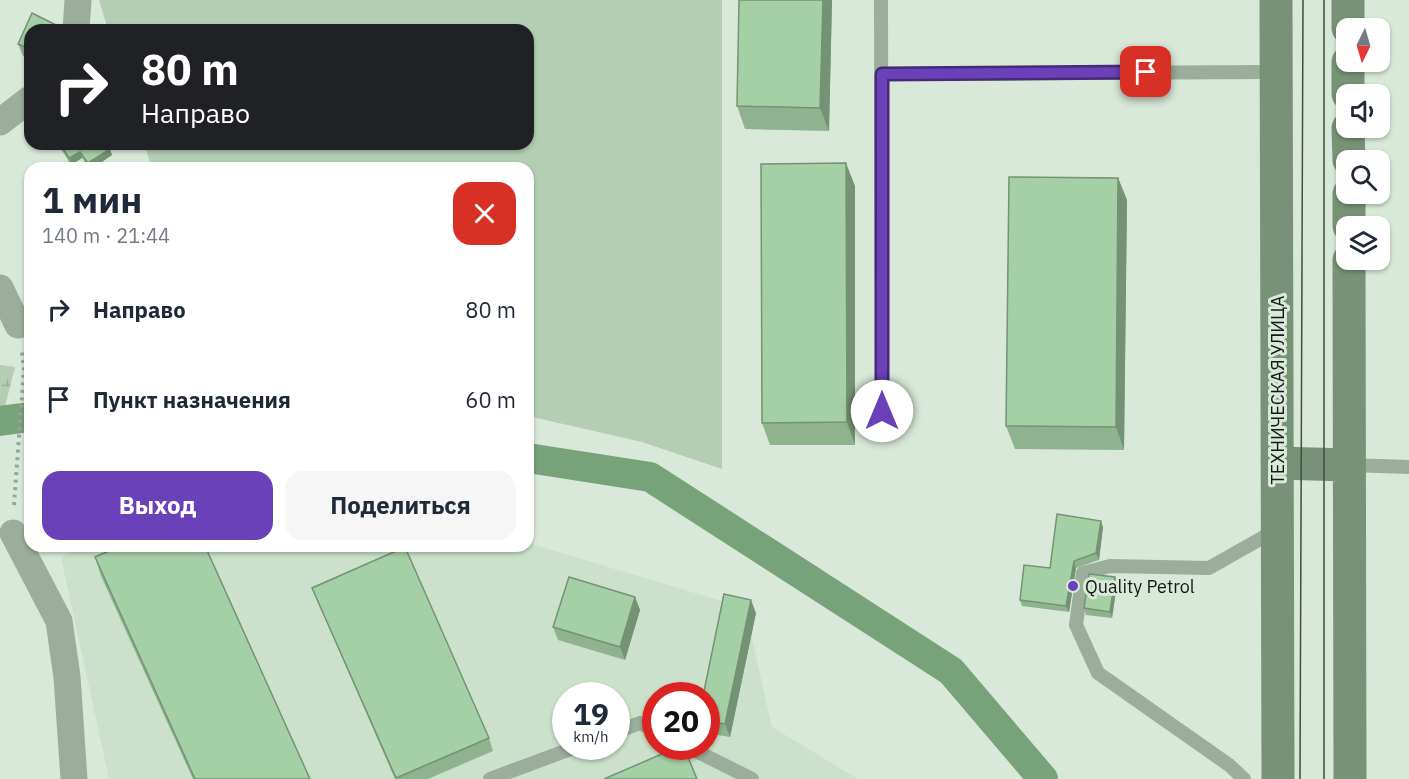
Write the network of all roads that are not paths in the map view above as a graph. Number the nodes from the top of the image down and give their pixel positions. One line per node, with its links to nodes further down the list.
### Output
1 (78, 0): 6 (street)
2 (881, 0): 8 (lane)
3 (1276, 0): 7 (main road, ТЕХНИЧЕСКАЯ УЛИЦА)
4 (1348, 0): 5 (main road)
5 (1348, 18)
6 (76, 24)
7 (1276, 72): 8 (lane); 15 (main road, ТЕХНИЧЕСКАЯ УЛИЦА)
8 (882, 74): 14 (lane)
9 (24, 104): 10 (street)
10 (0, 122)
11 (1349, 270): 16 (main road)
12 (0, 288): 13 (street)
13 (18, 325)
14 (882, 411)
15 (1277, 463): 16 (main road); 18 (main road, ТЕХНИЧЕСКАЯ УЛИЦА)
16 (1350, 465): 17 (lane); 27 (main road)
17 (1409, 467)
18 (1277, 529): 25 (lane); 26 (main road, ТЕХНИЧЕСКАЯ УЛИЦА)
19 (13, 533): 22 (street)
20 (552, 756): 23 (lane)
21 (714, 760): 24 (lane)
22 (74, 779)
23 (490, 779)
24 (752, 779)
25 (1244, 779)
26 (1278, 779)
27 (1350, 779)

